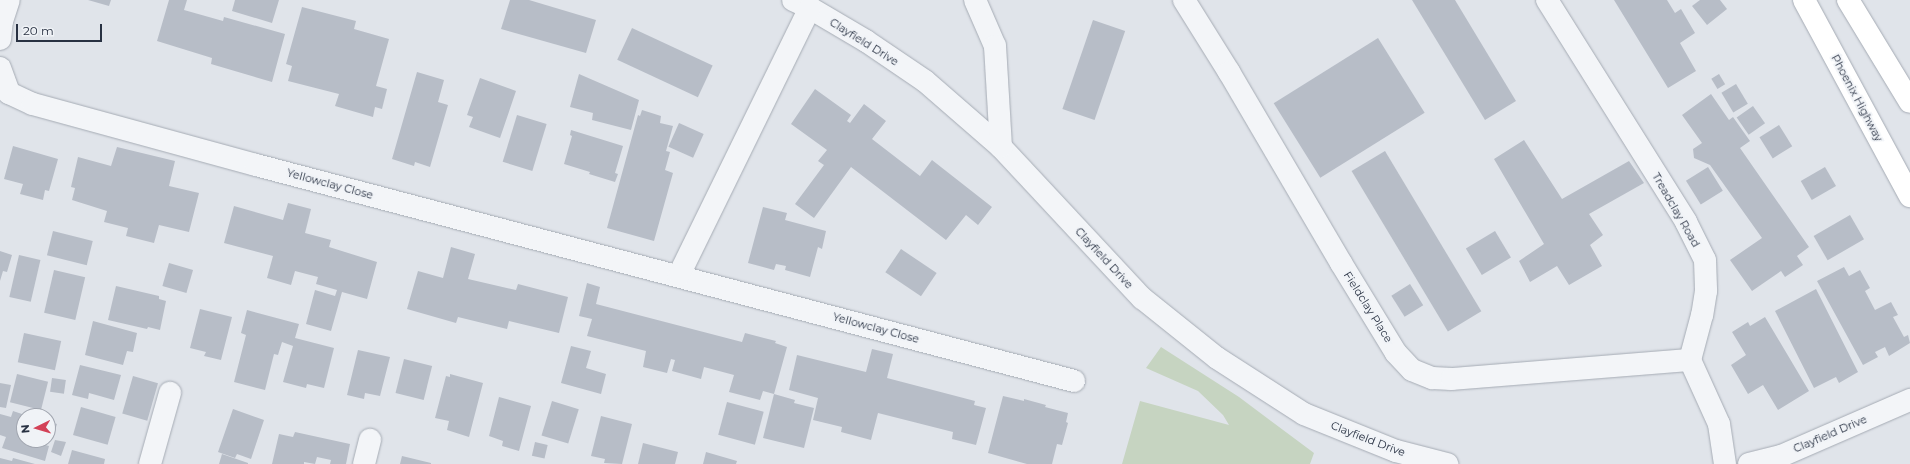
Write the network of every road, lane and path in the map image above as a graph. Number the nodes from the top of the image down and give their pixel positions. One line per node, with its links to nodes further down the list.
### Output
1 (9, 0): 8 (street)
2 (975, 0): 11 (street)
3 (1184, 0): 14 (street, Fieldclay Place)
4 (1547, 0): 14 (street, Treadclay Road)
5 (1804, 0): 12 (main road, Phoenix Highway)
6 (1848, 0): 10 (main road)
7 (801, 4): 11 (street, Clayfield Drive); 13 (street)
8 (0, 39)
9 (0, 68): 13 (street, Yellowclay Close)
10 (1910, 102)
11 (1001, 147): 22 (street, Clayfield Drive)
12 (1910, 196)
13 (679, 275): 15 (street, Yellowclay Close)
14 (1690, 360): 23 (street)
15 (1074, 381)
16 (170, 393): 20 (street)
17 (1910, 400): 19 (street, Clayfield Drive)
18 (370, 440): 21 (street)
19 (1782, 460): 24 (street, Clayfield Drive)
20 (150, 464)
21 (364, 464)
22 (1447, 464)
23 (1725, 464)
24 (1749, 464)

